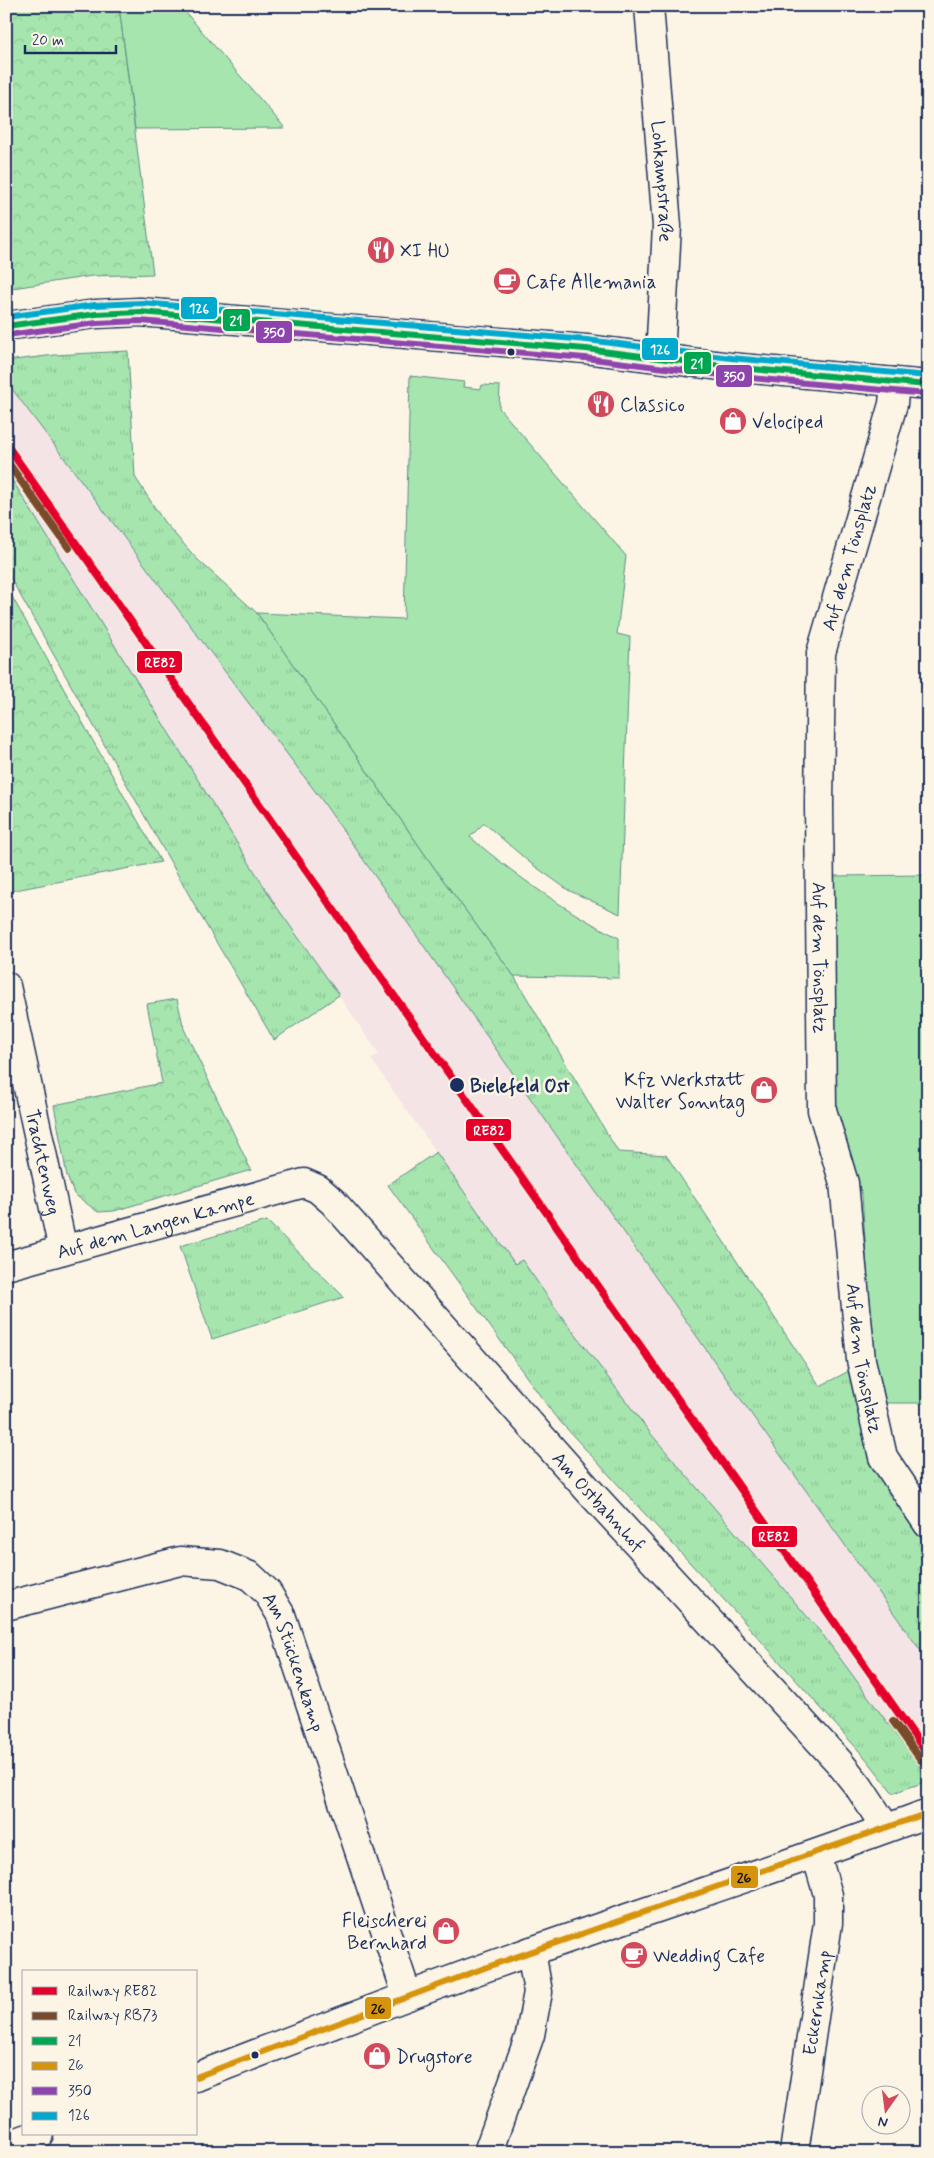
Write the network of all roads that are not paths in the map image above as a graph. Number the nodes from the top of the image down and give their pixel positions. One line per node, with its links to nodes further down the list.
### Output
1 (649, 6): 3 (street, Lohkampstraße)
2 (6, 326): 3 (street)
3 (660, 357): 4 (street)
4 (895, 382): 5 (street); 10 (street, Auf dem Tönsplatz)
5 (928, 385)
6 (6, 986): 8 (street, Trachtenweg)
7 (304, 1183): 8 (street, Auf dem Langen Kampe); 13 (street, Am Ostbahnhof)
8 (63, 1250): 9 (street, Auf dem Langen Kampe)
9 (6, 1266)
10 (928, 1524)
11 (6, 1606): 16 (street, Am Stückenkamp)
12 (928, 1812): 13 (street)
13 (886, 1828): 14 (street)
14 (816, 1854): 15 (street); 21 (street, Eckernkamp)
15 (531, 1951): 16 (street); 20 (street)
16 (407, 1996): 17 (street)
17 (198, 2076)
18 (34, 2136): 19 (street)
19 (6, 2146)
20 (488, 2152)
21 (794, 2152)

